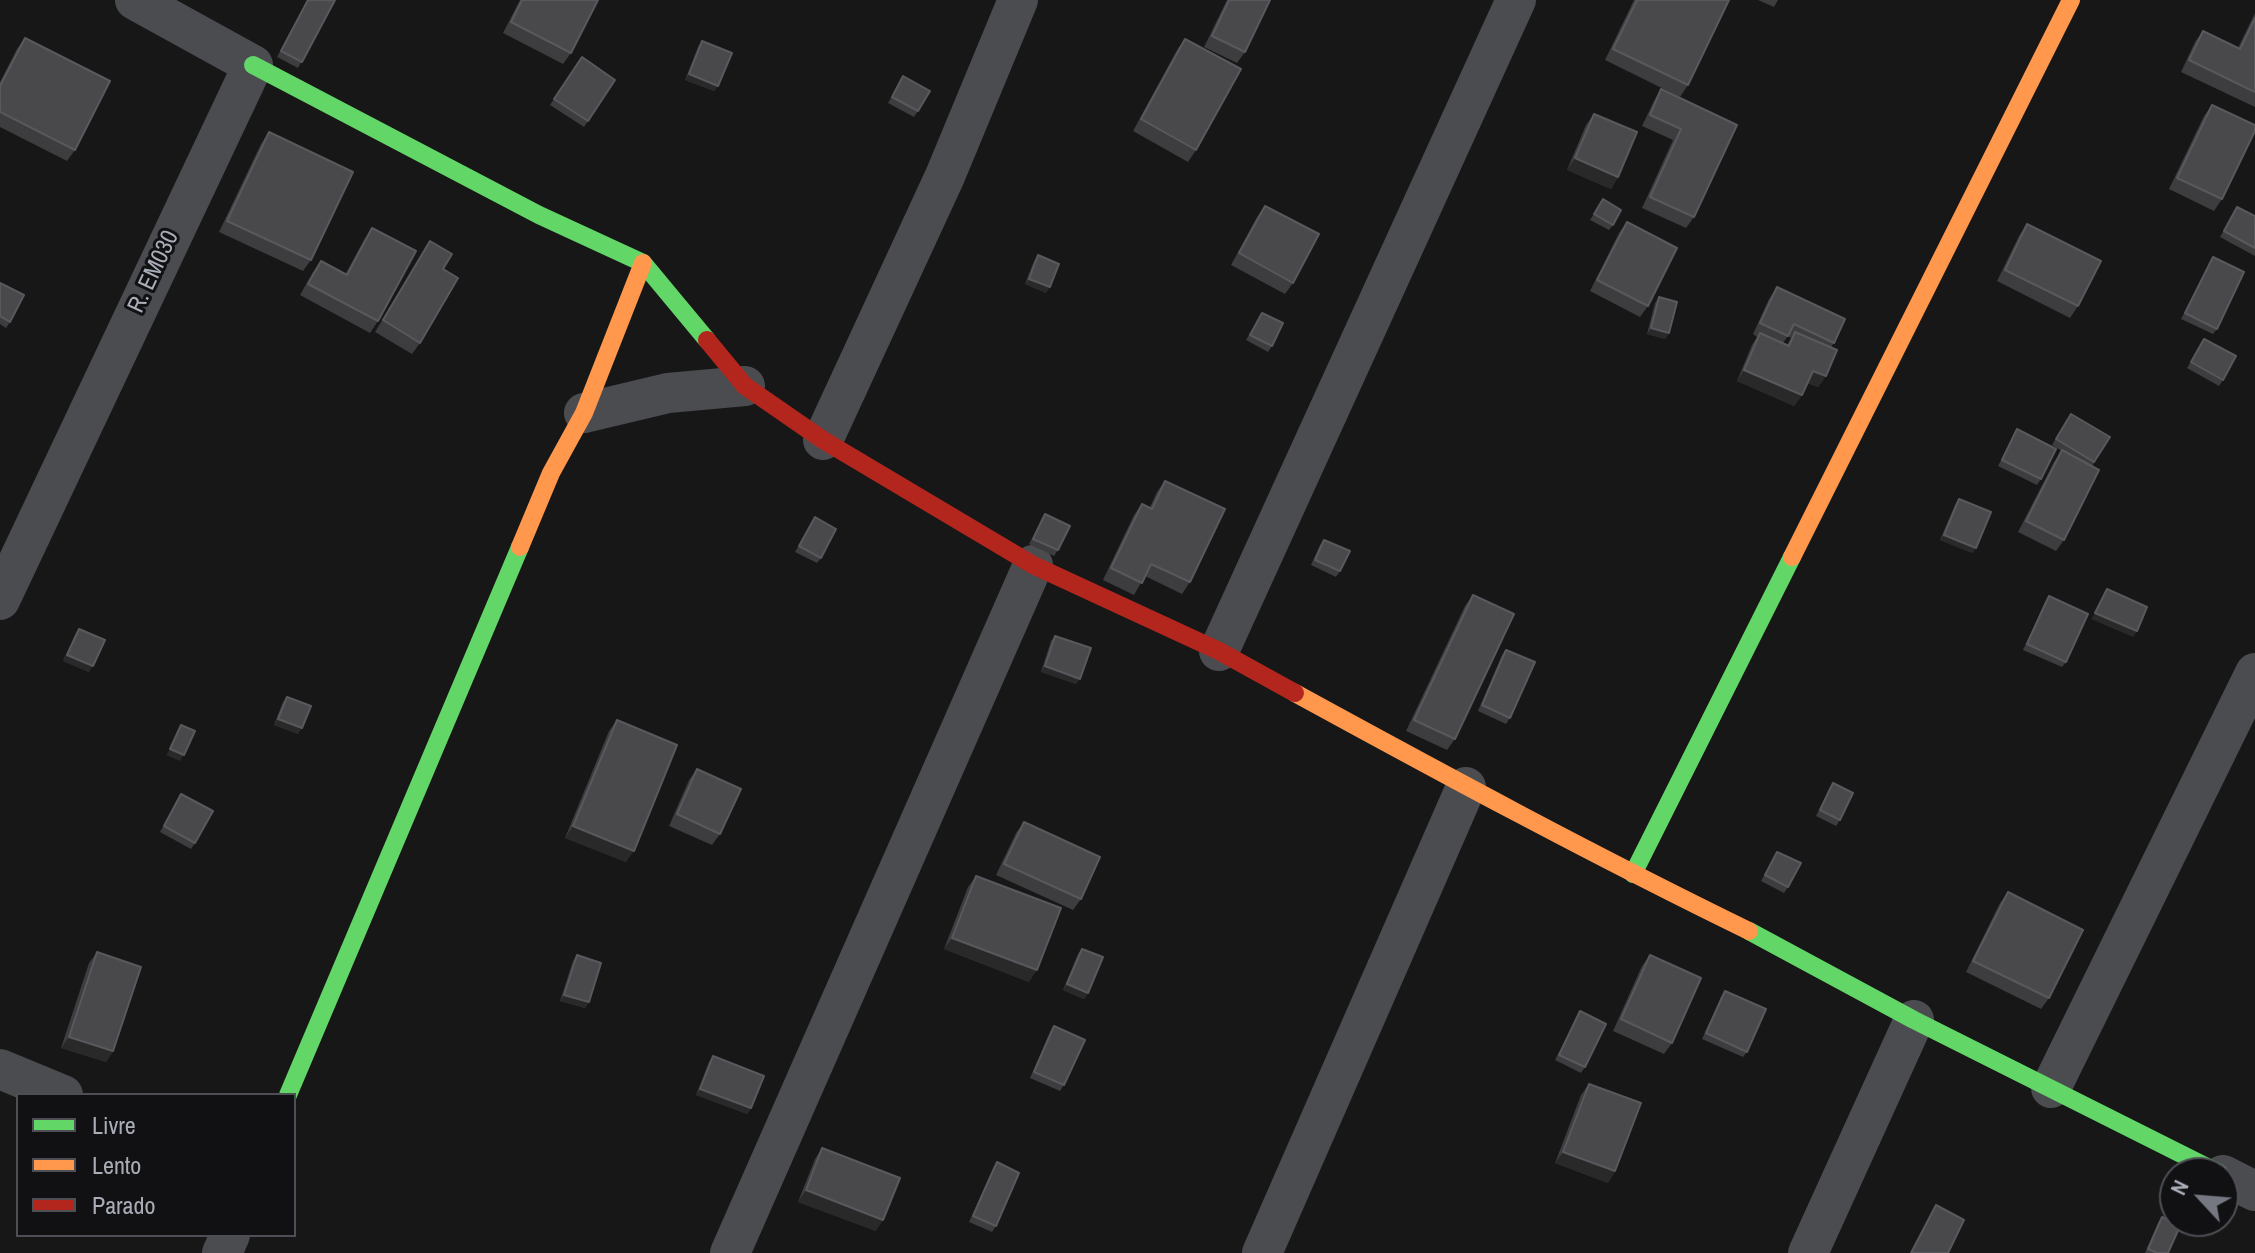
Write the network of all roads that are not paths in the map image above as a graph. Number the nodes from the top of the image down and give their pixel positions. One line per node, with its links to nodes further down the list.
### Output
1 (135, 0): 5 (street)
2 (1018, 0): 9 (street)
3 (1516, 0): 12 (street)
4 (2071, 0): 15 (street)
5 (253, 65): 6 (street); 11 (street, R. EM030)
6 (643, 263): 7 (street); 8 (street)
7 (745, 386): 8 (street); 9 (street)
8 (584, 413): 20 (street)
9 (823, 440): 10 (street)
10 (1033, 565): 12 (street); 22 (street)
11 (0, 600)
12 (1219, 651): 14 (street)
13 (2255, 673): 18 (street)
14 (1466, 787): 15 (street); 23 (street)
15 (1633, 874): 16 (street)
16 (1914, 1020): 18 (street); 24 (street)
17 (0, 1069): 19 (street)
18 (2051, 1088): 21 (street)
19 (58, 1093)
20 (289, 1093)
21 (2187, 1157)
22 (730, 1253)
23 (1262, 1253)
24 (1808, 1253)

